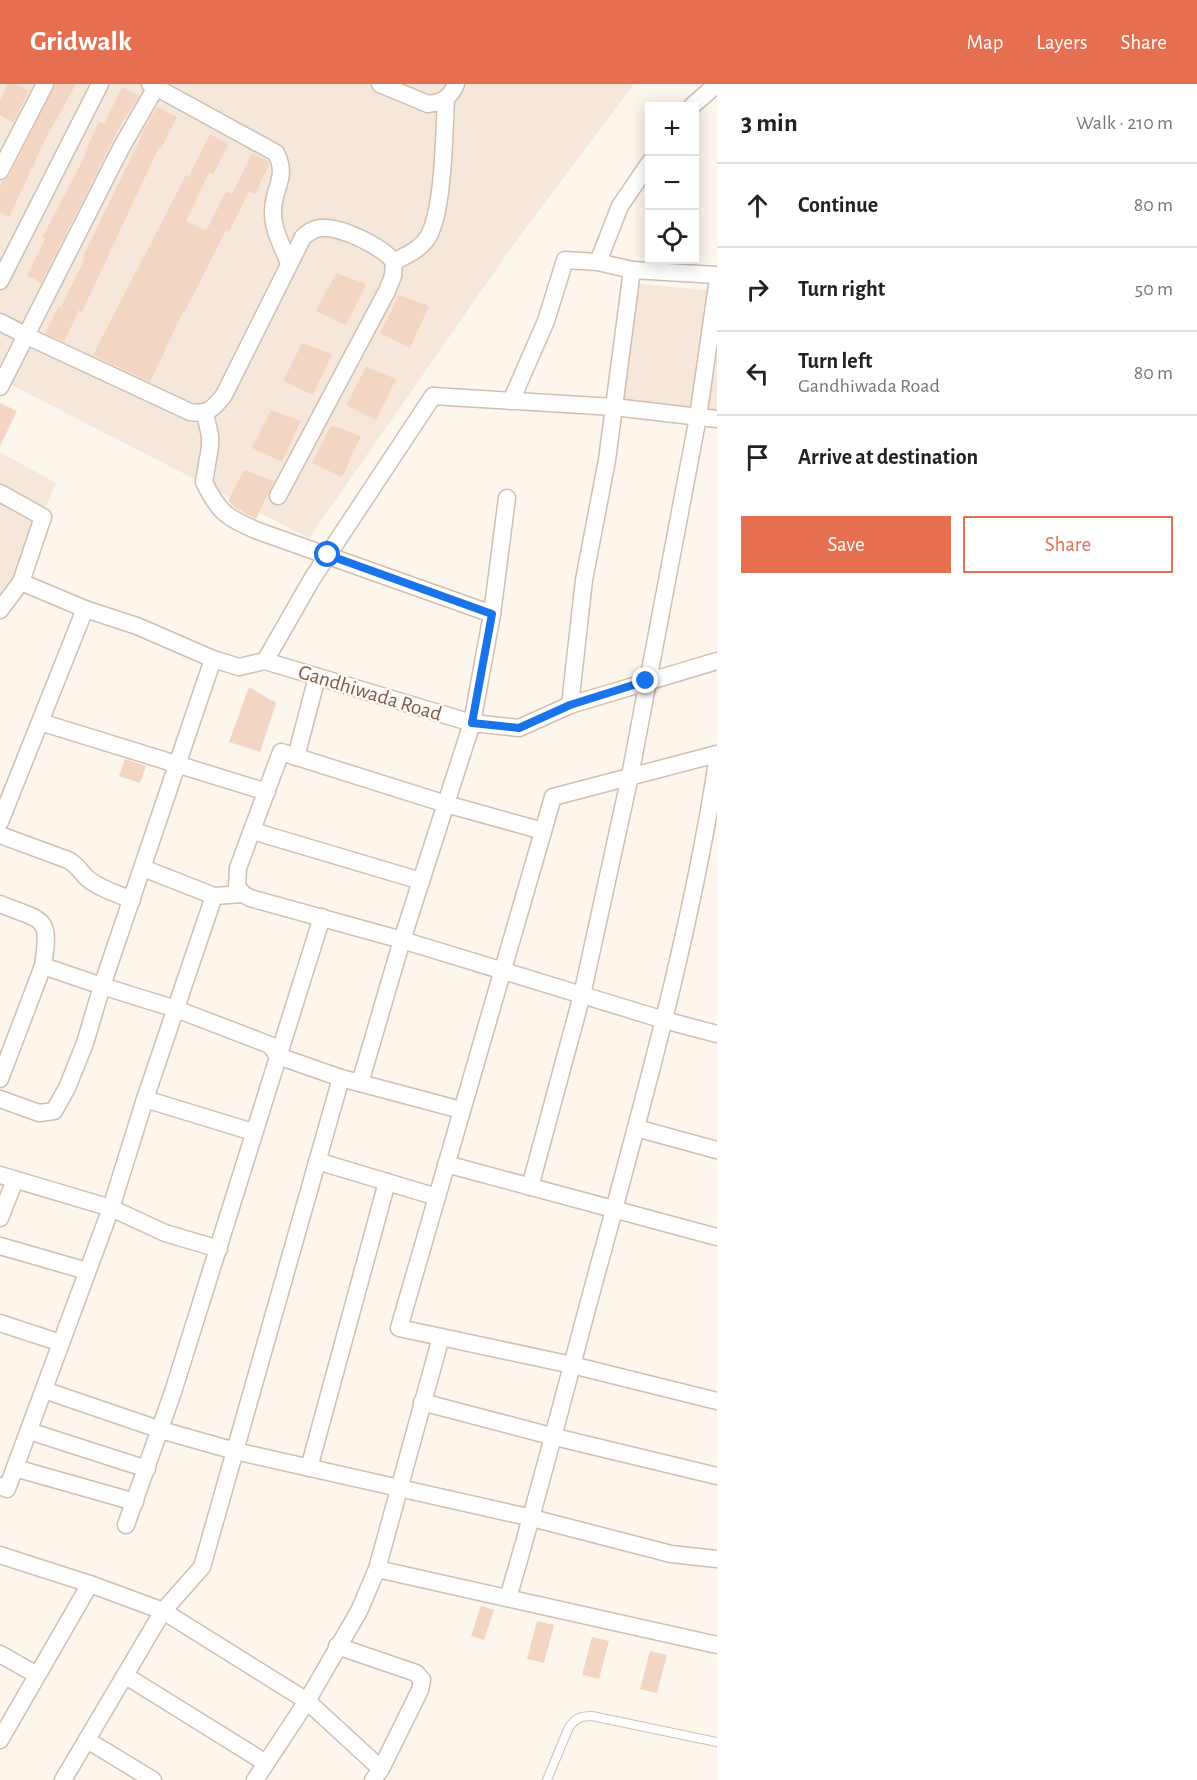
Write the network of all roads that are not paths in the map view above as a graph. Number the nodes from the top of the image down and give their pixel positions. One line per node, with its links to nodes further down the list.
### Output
1 (45, 84): 10 (street)
2 (100, 84): 16 (street)
3 (380, 84): 7 (street)
4 (456, 84): 7 (street)
5 (717, 84): 8 (street)
6 (153, 86): 13 (street); 19 (street)
7 (446, 99): 11 (street)
8 (697, 102)
9 (645, 169): 12 (street)
10 (0, 171)
11 (394, 262): 13 (street); 27 (street)
12 (598, 262): 14 (street); 21 (street)
13 (289, 263): 23 (street)
14 (632, 270): 15 (street); 22 (street)
15 (717, 275)
16 (0, 281)
17 (717, 285): 24 (street)
18 (0, 322): 19 (street)
19 (27, 336): 20 (street); 23 (street)
20 (0, 387)
21 (511, 401): 22 (street); 29 (street)
22 (614, 407): 24 (street); 39 (street)
23 (205, 413): 29 (street)
24 (698, 417): 25 (street); 38 (street)
25 (717, 419)
26 (0, 493): 30 (street)
27 (278, 496)
28 (507, 498): 33 (street)
29 (328, 555): 33 (street); 35 (street)
30 (21, 582): 31 (street); 32 (street)
31 (85, 609): 34 (street); 40 (street)
32 (0, 610)
33 (492, 614): 41 (street)
34 (213, 659): 35 (street); 44 (street)
35 (265, 661): 37 (street, Gandhiwada Road)
36 (717, 661): 38 (street, Gandhiwada Road)
37 (317, 677): 41 (street, Gandhiwada Road); 43 (street)
38 (646, 681): 39 (street, Gandhiwada Road); 46 (street)
39 (570, 705): 41 (street, Gandhiwada Road)
40 (40, 722): 44 (street); 49 (street)
41 (472, 723): 48 (street)
42 (717, 754): 46 (street)
43 (296, 757): 47 (street); 48 (street)
44 (178, 764): 47 (street); 54 (street)
45 (716, 772): 53 (street)
46 (630, 776): 51 (street); 65 (street)
47 (267, 792): 50 (street)
48 (446, 804): 51 (street); 55 (street)
49 (0, 822)
50 (253, 831): 55 (street); 56 (street)
51 (543, 831): 63 (street)
52 (0, 835): 58 (street)
53 (711, 843): 67 (street)
54 (143, 868): 57 (street); 58 (street)
55 (421, 881): 61 (street)
56 (243, 894): 57 (street); 60 (street)
57 (214, 896): 66 (street)
58 (132, 900): 64 (street)
59 (0, 904): 62 (street)
60 (322, 917): 61 (street); 69 (street)
61 (402, 940): 63 (street); 72 (street)
62 (43, 966): 64 (street); 71 (street)
63 (502, 971): 65 (street); 75 (street)
64 (102, 986): 66 (street); 73 (street)
65 (582, 995): 67 (street); 83 (street)
66 (176, 1010): 69 (street); 74 (street)
67 (664, 1020): 68 (street); 76 (street)
68 (717, 1034)
69 (278, 1056): 70 (street); 77 (street)
70 (341, 1078): 72 (street); 79 (street)
71 (0, 1079)
72 (360, 1083): 75 (street)
73 (0, 1099)
74 (145, 1099): 77 (street); 85 (street)
75 (461, 1110): 80 (street)
76 (636, 1128): 78 (street); 86 (street)
77 (253, 1132): 90 (street)
78 (717, 1150)
79 (317, 1161): 82 (street); 102 (street)
80 (446, 1164): 83 (street); 84 (street)
81 (8, 1177): 85 (street); 87 (street)
82 (387, 1182): 84 (street); 104 (street)
83 (530, 1187): 86 (street)
84 (437, 1197): 93 (street)
85 (111, 1208): 90 (street); 91 (street)
86 (614, 1210): 88 (street); 95 (street)
87 (0, 1218)
88 (717, 1237)
89 (0, 1246): 91 (street)
90 (219, 1249): 99 (street)
91 (87, 1271): 94 (street)
92 (0, 1323): 94 (street)
93 (441, 1337): 95 (street); 98 (street)
94 (61, 1343): 96 (street)
95 (572, 1365): 97 (street); 101 (street)
96 (44, 1390): 99 (street); 100 (street)
97 (717, 1401)
98 (422, 1402): 101 (street); 108 (street)
99 (161, 1430): 102 (street); 105 (street)
100 (29, 1431): 103 (street); 105 (street)
101 (555, 1437): 106 (street); 110 (street)
102 (235, 1451): 104 (street); 117 (street)
103 (15, 1468): 107 (street); 109 (street)
104 (309, 1468): 108 (street)
105 (147, 1469): 109 (street)
106 (717, 1476)
107 (0, 1486)
108 (400, 1488): 110 (street); 114 (street)
109 (135, 1502): 111 (street)
110 (532, 1518): 113 (street); 116 (street)
111 (126, 1525)
112 (0, 1555): 115 (street)
113 (717, 1559)
114 (376, 1569): 116 (street); 119 (street)
115 (90, 1584): 117 (street); 121 (street)
116 (508, 1598): 118 (street)
117 (163, 1611): 122 (street); 123 (street)
118 (717, 1645)
119 (337, 1646): 123 (street); 128 (street)
120 (0, 1654): 121 (street)
121 (37, 1676): 124 (street)
122 (126, 1676): 125 (street); 127 (street)
123 (307, 1701): 127 (street); 128 (street)
124 (0, 1739)
125 (87, 1740): 129 (street); 130 (street)
126 (717, 1742): 132 (lane)
127 (266, 1763): 131 (street)
128 (377, 1774)
129 (63, 1780)
130 (153, 1780)
131 (255, 1780)
132 (547, 1780)

